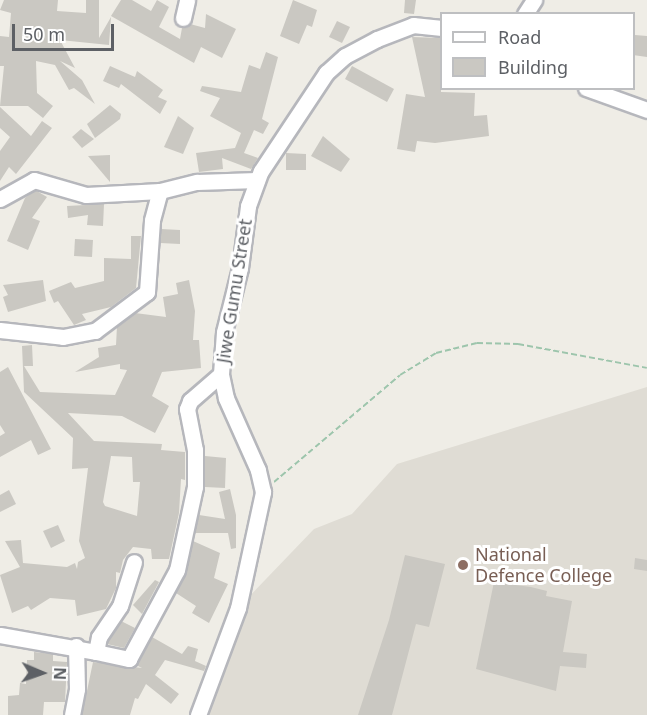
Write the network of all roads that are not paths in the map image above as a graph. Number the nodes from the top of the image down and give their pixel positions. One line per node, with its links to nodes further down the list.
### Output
1 (187, 0): 2 (street)
2 (183, 18)
3 (440, 27): 6 (street, Jiwe Gumu Street)
4 (592, 90): 5 (street)
5 (647, 110)
6 (257, 180): 7 (street); 10 (street, Jiwe Gumu Street)
7 (160, 191): 8 (street); 9 (street)
8 (0, 199)
9 (0, 330)
10 (221, 374): 14 (street); 16 (street, Jiwe Gumu Street)
11 (134, 562): 14 (street)
12 (0, 635): 13 (street)
13 (76, 646): 14 (street); 15 (street)
14 (96, 652)
15 (72, 715)
16 (198, 715)

